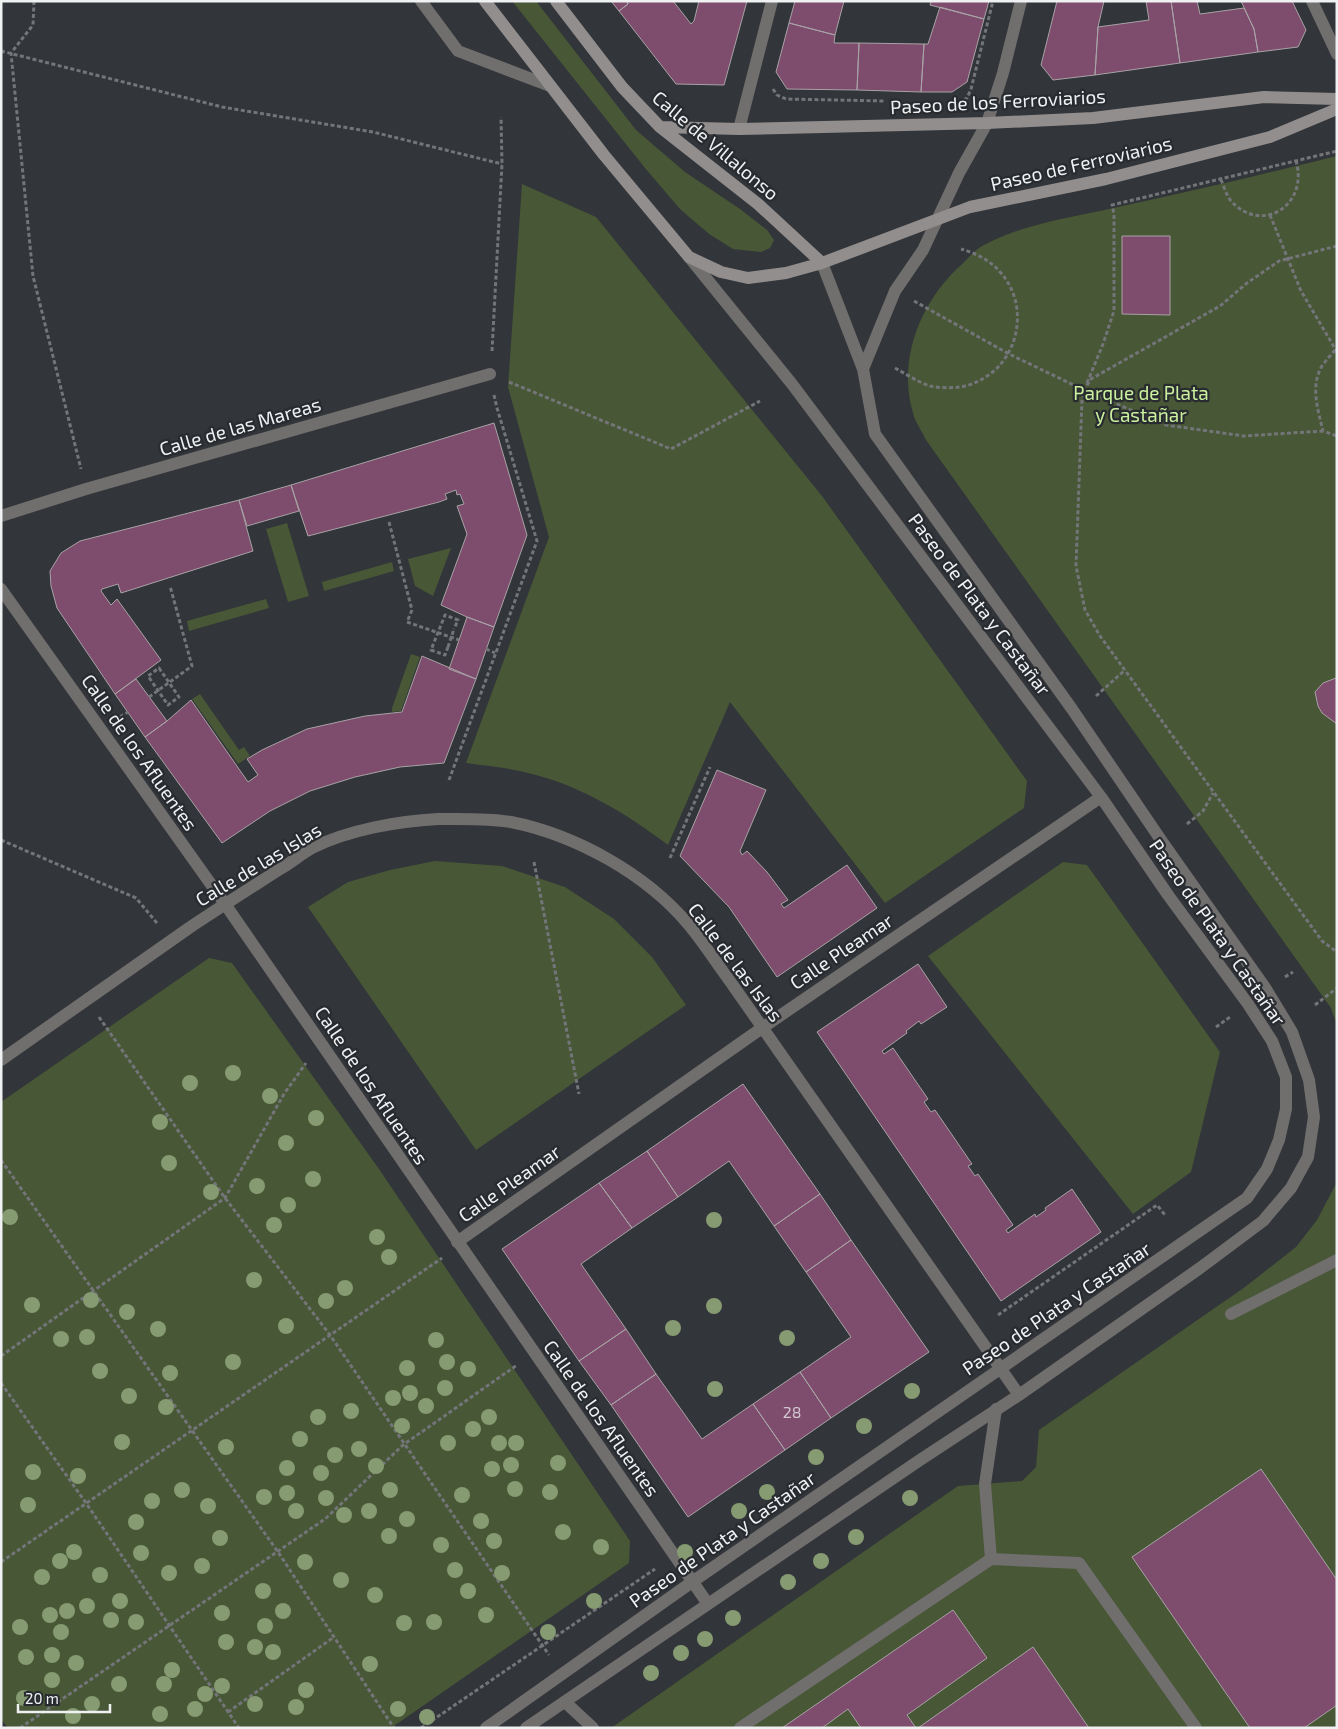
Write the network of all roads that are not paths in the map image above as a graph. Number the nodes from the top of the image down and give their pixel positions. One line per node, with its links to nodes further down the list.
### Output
1 (421, 1): 8 (street)
2 (485, 1): 8 (main road)
3 (556, 1): 12 (main road, Calle de Villalonso)
4 (772, 1): 13 (street)
5 (1022, 1): 11 (street, Paseo de Ferroviarios)
6 (1312, 1): 7 (street)
7 (1337, 54)
8 (550, 86): 15 (main road)
9 (1337, 99): 11 (main road, Paseo de los Ferroviarios)
10 (1337, 109): 14 (main road, Paseo de Ferroviarios)
11 (987, 123): 13 (main road, Paseo de los Ferroviarios); 14 (street, Paseo de Ferroviarios)
12 (660, 127): 13 (main road, Paseo de los Ferroviarios); 16 (main road, Calle de Villalonso)
13 (739, 129)
14 (937, 220): 16 (main road); 17 (street)
15 (689, 257): 16 (main road); 21 (street, Paseo de Plata y Castañar)
16 (822, 263): 17 (street, Paseo de Plata y Castañar)
17 (863, 369): 29 (street, Paseo de Plata y Castañar)
18 (490, 374): 19 (street, Calle de las Mareas)
19 (1, 516)
20 (1, 589): 22 (street, Calle de los Afluentes)
21 (1101, 797): 23 (street, Calle Pleamar); 28 (street, Paseo de Plata y Castañar)
22 (225, 904): 23 (street, Calle de las Islas); 24 (street, Calle de las Islas); 25 (street, Calle de los Afluentes)
23 (762, 1028): 25 (street, Calle Pleamar); 28 (street, Calle de las Islas)
24 (1, 1060)
25 (457, 1242): 32 (street, Calle de los Afluentes)
26 (1337, 1260): 27 (street)
27 (1231, 1314)
28 (1001, 1368): 29 (street, Calle de las Islas); 32 (street, Paseo de Plata y Castañar)
29 (1020, 1394): 30 (street, Paseo de Plata y Castañar)
30 (996, 1409): 31 (street); 33 (street, Paseo de Plata y Castañar)
31 (991, 1559): 38 (street); 39 (street)
32 (692, 1582): 33 (street, Calle de los Afluentes); 35 (street, Paseo de Plata y Castañar)
33 (708, 1604): 34 (street, Paseo de Plata y Castañar)
34 (565, 1702): 36 (street, Paseo de Plata y Castañar); 37 (street)
35 (486, 1728)
36 (526, 1728)
37 (593, 1728)
38 (740, 1728)
39 (1196, 1728)

